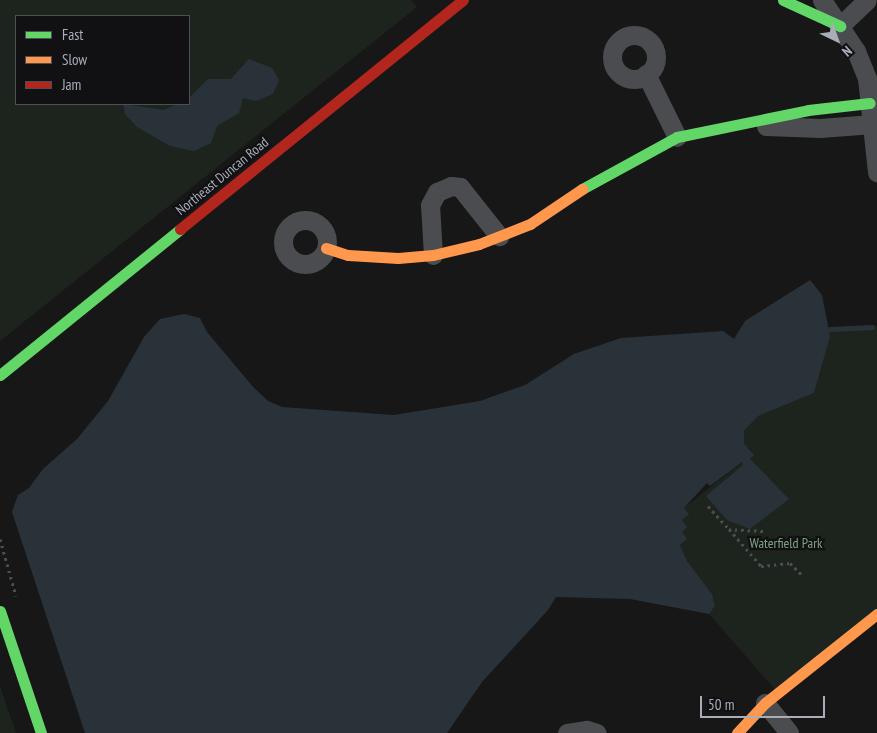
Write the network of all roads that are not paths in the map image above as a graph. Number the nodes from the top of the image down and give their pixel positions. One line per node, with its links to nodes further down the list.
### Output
1 (463, 0): 15 (street, Northeast Duncan Road)
2 (783, 0): 5 (street)
3 (822, 0): 5 (street)
4 (867, 0): 5 (street)
5 (840, 26): 7 (street)
6 (646, 74): 10 (street)
7 (870, 104): 8 (street); 9 (street)
8 (873, 124): 9 (street); 11 (street)
9 (745, 125): 10 (street)
10 (677, 137): 12 (street)
11 (877, 172)
12 (499, 236): 14 (street); 14 (street)
13 (326, 248): 14 (street)
14 (433, 255)
15 (0, 375)
16 (0, 612): 19 (street)
17 (877, 614): 18 (street)
18 (765, 703): 22 (street); 23 (street)
19 (41, 733)
20 (567, 733): 21 (street)
21 (597, 733)
22 (737, 733)
23 (789, 733)

